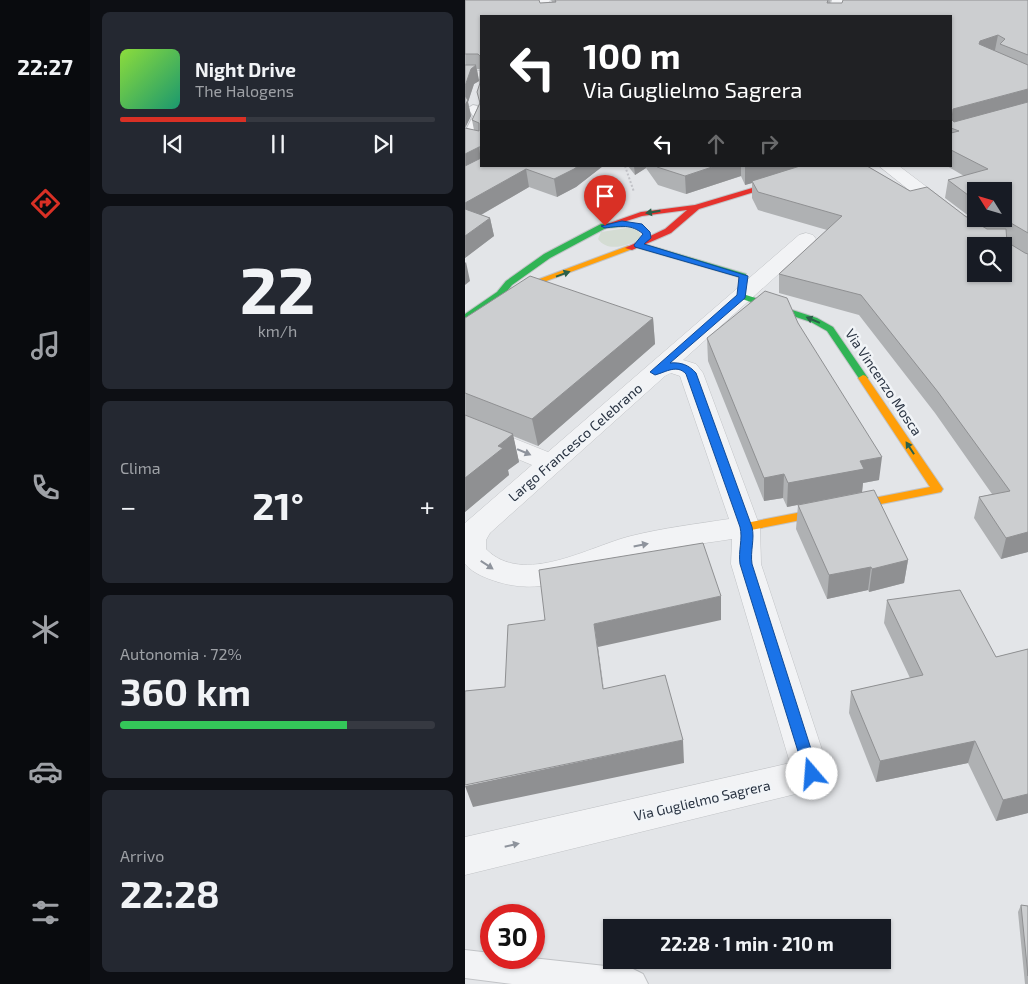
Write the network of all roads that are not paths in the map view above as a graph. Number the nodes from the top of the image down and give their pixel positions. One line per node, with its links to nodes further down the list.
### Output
1 (544, 0): 3 (street)
2 (839, 0): 4 (street)
3 (549, 15)
4 (834, 15)
5 (465, 75): 6 (street)
6 (480, 75)
7 (471, 105): 8 (lane)
8 (480, 144)
9 (832, 167): 11 (street)
10 (889, 167): 14 (street)
11 (696, 207): 12 (street, one-way to 12); 16 (street)
12 (611, 224): 13 (street); 16 (street)
13 (597, 230): 16 (street); 17 (street)
14 (984, 237)
15 (806, 239): 18 (street, Largo Francesco Celebrano)
16 (638, 245): 17 (street, one-way to 16); 18 (street)
17 (500, 294): 19 (street)
18 (741, 296): 20 (street, Largo Francesco Celebrano); 23 (street, Via Vincenzo Mosca, one-way to 18)
19 (465, 318)
20 (655, 372): 22 (street, Largo Francesco Celebrano); 23 (street, Via Guglielmo Sagrera)
21 (465, 427): 22 (street, one-way to 22)
22 (551, 463): 24 (street, Largo Francesco Celebrano)
23 (746, 527): 24 (street, Largo Francesco Celebrano, one-way to 23); 25 (street, Via Guglielmo Sagrera, one-way to 23)
24 (473, 533)
25 (465, 856)
26 (465, 964): 27 (lane)
27 (633, 984)

